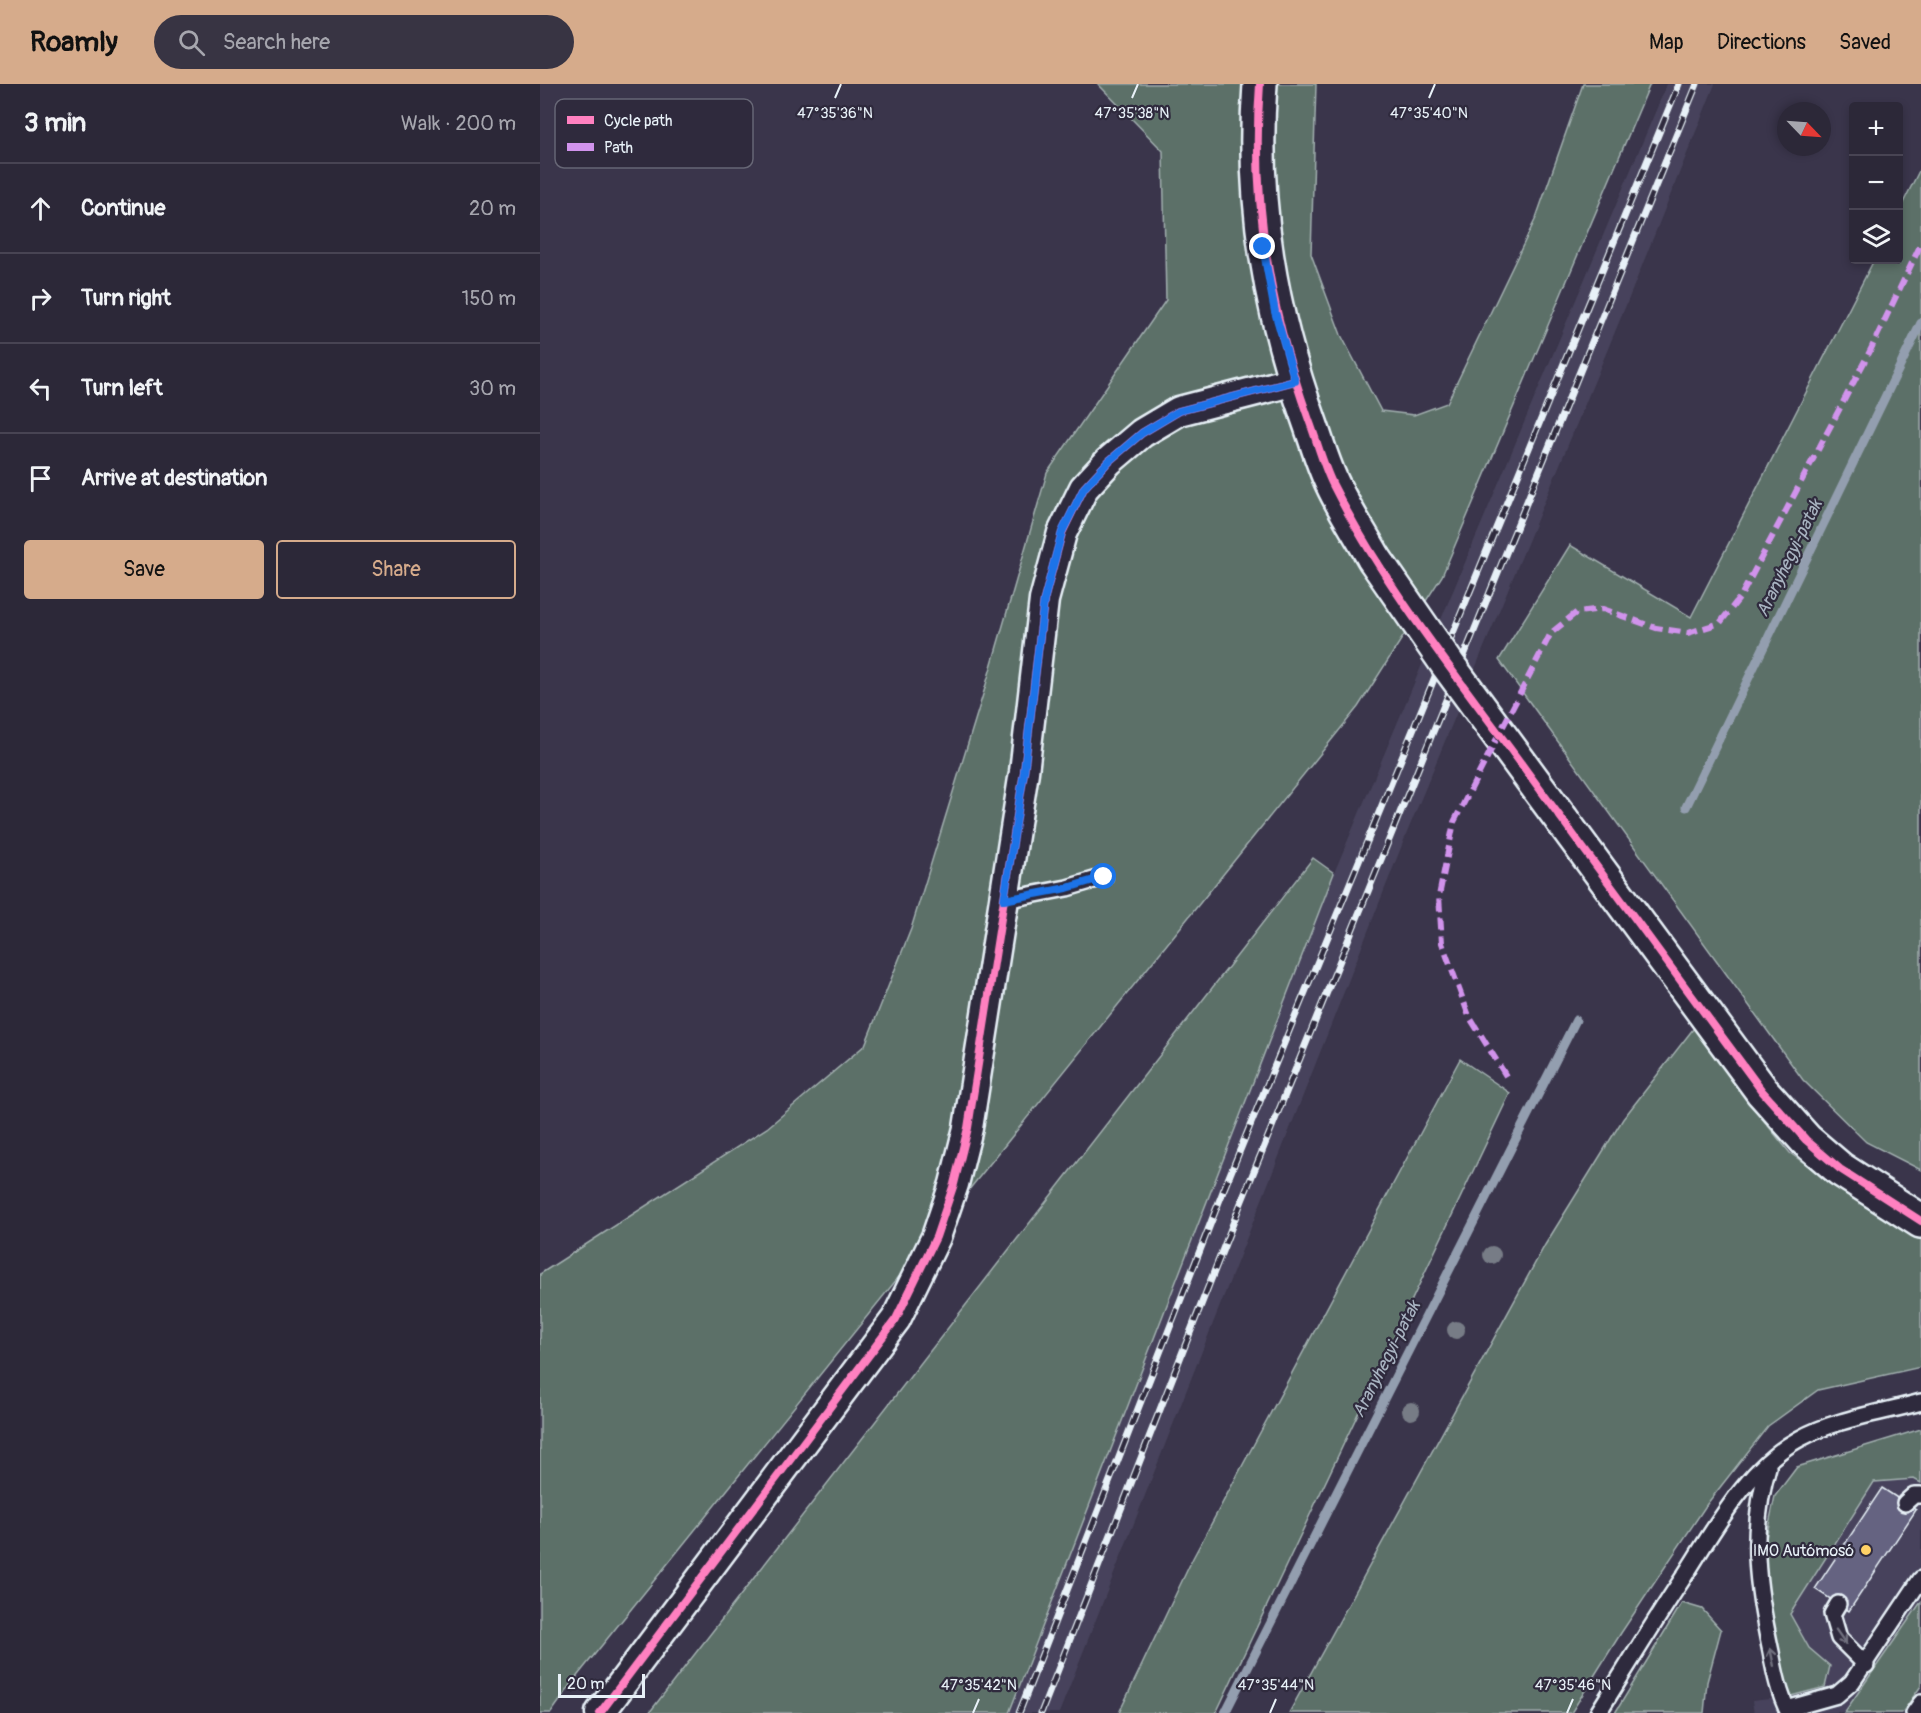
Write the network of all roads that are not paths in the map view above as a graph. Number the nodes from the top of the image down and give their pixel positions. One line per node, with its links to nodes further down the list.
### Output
1 (1260, 84): 2 (street)
2 (1295, 381): 4 (street); 5 (street, bridge)
3 (1104, 877): 4 (lane)
4 (1004, 900): 15 (street)
5 (1921, 1221)
6 (1921, 1402): 7 (lane)
7 (1769, 1461): 14 (lane, one-way to 7); 16 (lane)
8 (1921, 1495): 9 (lane)
9 (1905, 1503)
10 (1921, 1579): 12 (lane)
11 (1838, 1604): 12 (lane, one-way to 12)
12 (1866, 1665): 14 (lane)
13 (1921, 1703): 17 (lane)
14 (1788, 1711)
15 (600, 1713)
16 (1598, 1713)
17 (1914, 1713)

